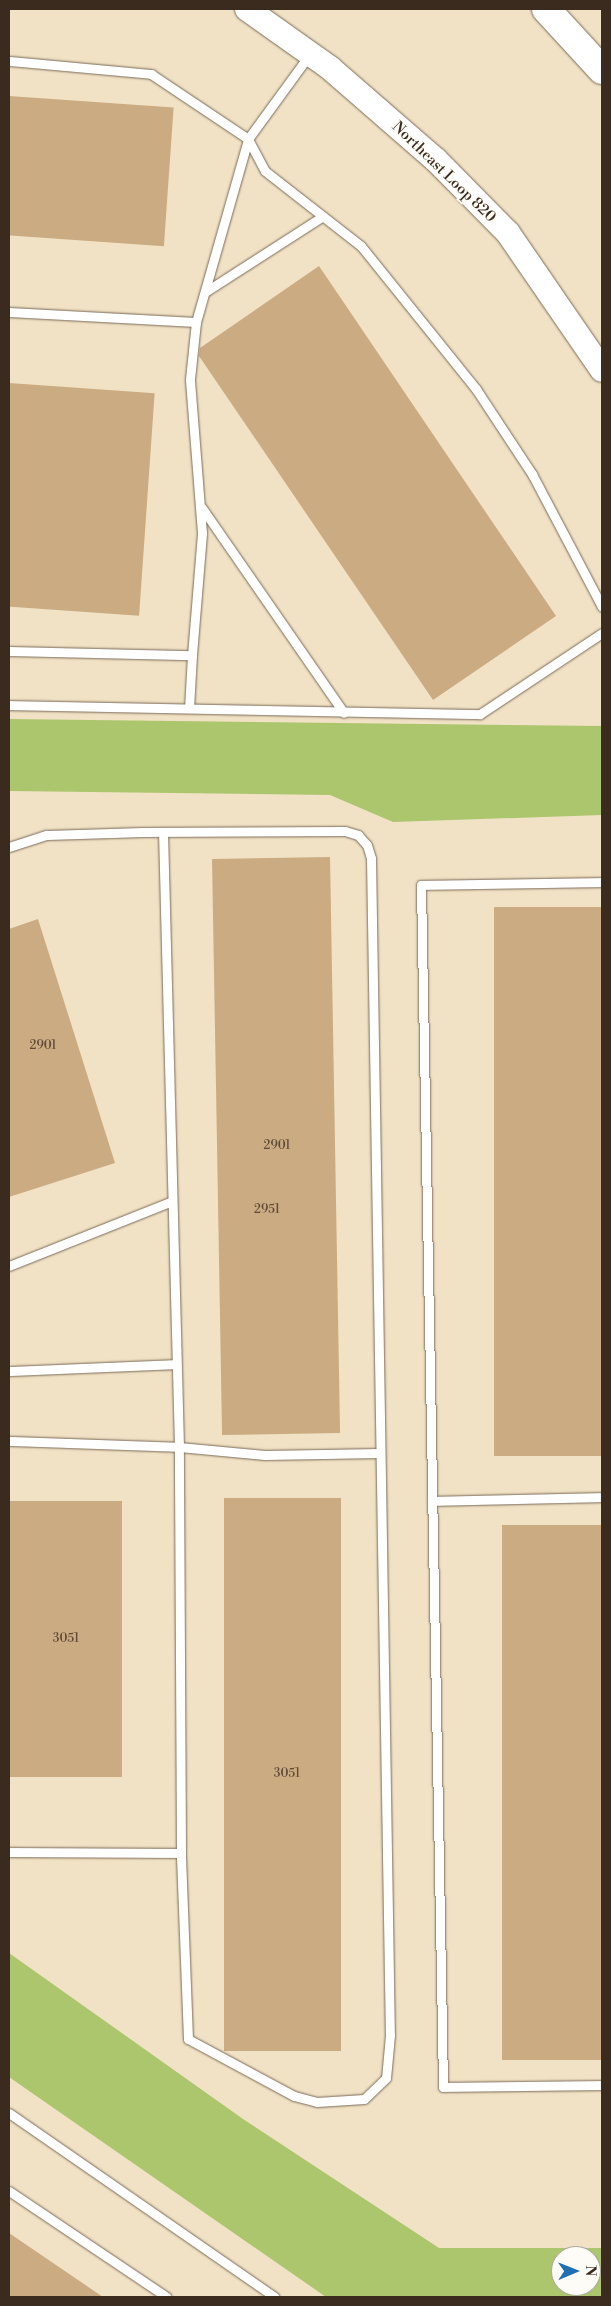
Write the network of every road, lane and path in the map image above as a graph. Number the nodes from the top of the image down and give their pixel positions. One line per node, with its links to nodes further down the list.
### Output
1 (248, 9): 3 (main road, Northeast Loop 820)
2 (546, 9): 5 (highway)
3 (310, 54): 6 (lane); 11 (main road, Northeast Loop 820)
4 (9, 61): 6 (lane)
5 (602, 70)
6 (248, 138): 7 (lane); 8 (lane)
7 (323, 216): 8 (lane); 13 (lane)
8 (204, 292): 10 (lane)
9 (9, 312): 10 (lane)
10 (196, 322): 12 (lane)
11 (602, 370)
12 (201, 508): 16 (lane); 19 (lane)
13 (602, 607)
14 (602, 633): 19 (lane)
15 (9, 652): 16 (lane)
16 (192, 655): 18 (lane)
17 (9, 705): 18 (lane)
18 (189, 708): 19 (lane)
19 (344, 713)
20 (163, 832): 21 (lane); 23 (lane); 29 (lane)
21 (9, 848)
22 (602, 882): 31 (lane)
23 (170, 1202): 24 (lane); 25 (lane)
24 (9, 1266)
25 (174, 1364): 26 (lane); 28 (lane)
26 (9, 1371)
27 (9, 1441): 28 (lane)
28 (179, 1447): 29 (lane); 33 (lane)
29 (380, 1453): 33 (lane)
30 (602, 1497): 31 (lane)
31 (432, 1501): 34 (lane)
32 (9, 1852): 33 (lane)
33 (181, 1853)
34 (602, 2085)
35 (9, 2113): 38 (lane)
36 (9, 2192): 37 (lane)
37 (167, 2297)
38 (276, 2297)

